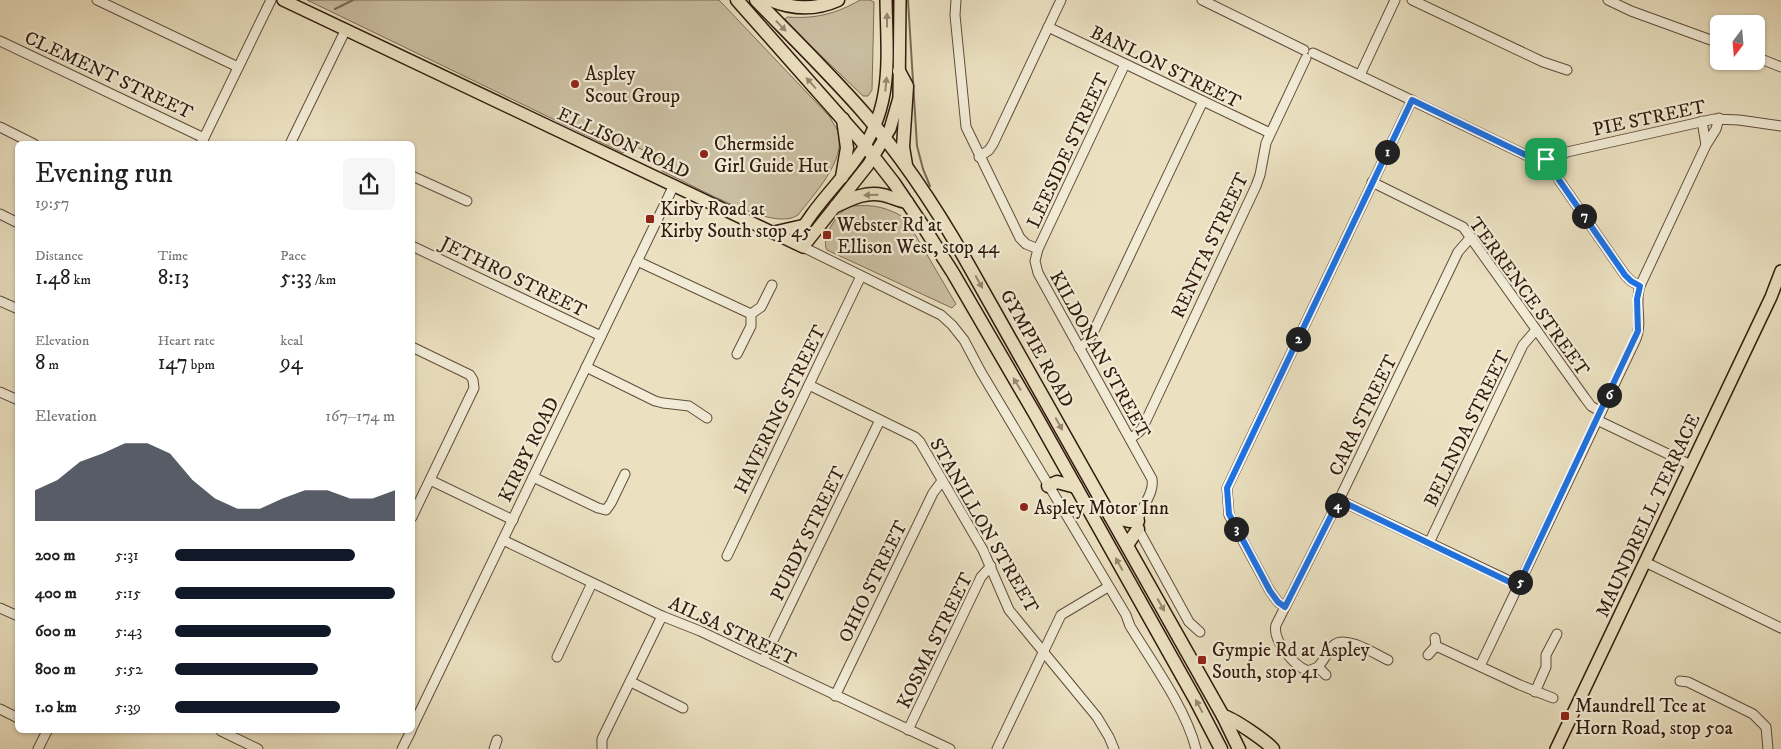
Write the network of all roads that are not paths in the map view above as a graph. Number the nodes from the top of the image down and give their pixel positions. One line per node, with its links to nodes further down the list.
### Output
1 (97, 0): 23 (street)
2 (271, 0): 23 (street)
3 (283, 0): 17 (main road, ELLISON ROAD)
4 (737, 0): 31 (highway, GYMPIE ROAD, one-way to 4)
5 (756, 0): 35 (highway, GYMPIE ROAD, one-way to 35)
6 (770, 0): 7 (highway)
7 (838, 0)
8 (886, 0): 35 (main road, one-way to 8)
9 (900, 0): 26 (main road)
10 (956, 0): 44 (street)
11 (1061, 0): 16 (street)
12 (1202, 0): 20 (street)
13 (1395, 0): 27 (street)
14 (1412, 0): 25 (street)
15 (1608, 0): 19 (street)
16 (1048, 27): 22 (street, BANLON STREET); 44 (street)
17 (346, 30): 40 (street); 50 (main road, ELLISON ROAD)
18 (0, 41): 39 (street, CLEMENT STREET)
19 (1710, 41)
20 (1307, 54): 27 (street); 36 (street, RENITA STREET)
21 (1765, 61): 24 (street)
22 (1125, 64): 29 (street, BANLON STREET); 61 (street, LEESIDE STREET)
23 (238, 67): 39 (street)
24 (1781, 67)
25 (1567, 70)
26 (899, 71): 37 (main road); 46 (highway)
27 (1360, 75): 28 (street)
28 (1412, 100): 45 (street); 49 (street)
29 (1202, 101): 36 (street, BANLON STREET); 75 (street)
30 (1719, 118): 32 (street, PIE STREET); 33 (street, PIE STREET); 41 (street)
31 (843, 119): 42 (highway, GYMPIE ROAD); 48 (highway)
32 (1702, 121): 41 (street); 45 (street, PIE STREET)
33 (1781, 126)
34 (0, 128): 38 (street)
35 (876, 128): 37 (highway, GYMPIE ROAD); 42 (main road)
36 (1270, 133): 84 (street, RENITA STREET)
37 (885, 139): 43 (main road); 46 (highway, GYMPIE ROAD)
38 (28, 141)
39 (202, 141)
40 (291, 141)
41 (1706, 145): 67 (street)
42 (866, 146): 43 (highway, GYMPIE ROAD); 48 (main road)
43 (874, 157): 52 (highway, GYMPIE ROAD); 53 (main road)
44 (979, 157): 61 (street)
45 (1554, 163): 67 (street)
46 (906, 167): 94 (highway, GYMPIE ROAD, one-way to 94)
47 (415, 177): 51 (street)
48 (842, 178): 56 (main road)
49 (1372, 182): 58 (street, TERRENCE STREET); 106 (street)
50 (674, 185): 57 (main road, ELLISON ROAD); 62 (street, KIRBY ROAD)
51 (467, 202)
52 (907, 202): 53 (highway, one-way to 53); 91 (highway, GYMPIE ROAD, one-way to 52)
53 (836, 206): 59 (main road)
54 (0, 214): 55 (street)
55 (15, 222)
56 (805, 224): 57 (main road); 59 (main road)
57 (774, 232): 59 (main road, ELLISON ROAD)
58 (1471, 237): 72 (street, TERRENCE STREET); 92 (street, CARA STREET)
59 (799, 245): 64 (street, ELLISON ROAD)
60 (415, 247): 73 (street, JETHRO STREET)
61 (1038, 250): 75 (street, KILDONAN STREET)
62 (637, 261): 71 (street); 73 (street, KIRBY ROAD)
63 (1781, 271): 68 (main road, MAUNDRELL TERRACE)
64 (861, 276): 78 (street, HAVERING STREET); 90 (street, ELLISON ROAD)
65 (1781, 280): 68 (main road, MAUNDRELL TERRACE)
66 (772, 284): 71 (street)
67 (1640, 286): 81 (street)
68 (1771, 297): 85 (main road, MAUNDRELL TERRACE)
69 (0, 301): 70 (street)
70 (15, 307)
71 (751, 314): 76 (street)
72 (1536, 330): 81 (street, TERRENCE STREET); 98 (street, BELINDA STREET)
73 (601, 336): 77 (street, KIRBY ROAD)
74 (415, 348): 88 (street)
75 (1079, 348): 84 (street, KILDONAN STREET)
76 (737, 354)
77 (586, 367): 82 (street); 87 (street, KIRBY ROAD)
78 (809, 385): 83 (street, STANILLON STREET); 100 (street, HAVERING STREET)
79 (0, 392): 80 (street)
80 (15, 399)
81 (1599, 416): 85 (street, TERRENCE STREET); 105 (street)
82 (707, 418)
83 (880, 420): 89 (street, STANILLON STREET); 117 (street, PURDY STREET)
84 (1130, 439): 96 (street, KILDONAN STREET)
85 (1691, 465): 101 (main road, MAUNDRELL TERRACE)
86 (625, 474): 87 (street)
87 (533, 477): 95 (street, KIRBY ROAD)
88 (430, 480): 93 (street); 95 (street)
89 (942, 481): 102 (street, STANILLON STREET); 124 (street, OHIO STREET)
90 (1048, 486): 91 (highway); 104 (street)
91 (1076, 487): 143 (highway, GYMPIE ROAD, one-way to 91)
92 (1339, 500): 98 (street); 106 (street, CARA STREET)
93 (415, 511)
94 (1111, 517): 96 (highway); 99 (highway, GYMPIE ROAD)
95 (512, 520): 97 (street, KIRBY ROAD)
96 (1138, 525): 99 (highway); 111 (street)
97 (503, 540): 103 (street, AILSA STREET); 130 (street, KIRBY ROAD)
98 (1429, 543): 105 (street)
99 (1126, 545): 129 (highway, GYMPIE ROAD, one-way to 129)
100 (727, 556)
101 (1644, 562): 110 (street); 147 (main road, MAUNDRELL TERRACE)
102 (991, 566): 113 (street, STANILLON STREET); 131 (street, KOSMA STREET)
103 (592, 583): 109 (street, AILSA STREET); 115 (street)
104 (1108, 586): 113 (street); 142 (street)
105 (1518, 586): 118 (street)
106 (1285, 607): 119 (street, CARA STREET)
107 (0, 608): 108 (street)
108 (15, 615)
109 (662, 616): 117 (street, AILSA STREET); 122 (street)
110 (1781, 628)
111 (1200, 632)
112 (1557, 634): 123 (street)
113 (1043, 652): 140 (street); 141 (street, STANILLON STREET)
114 (1428, 655): 118 (street)
115 (557, 657)
116 (1388, 660): 119 (street)
117 (763, 661): 124 (street, AILSA STREET)
118 (1480, 666): 123 (street)
119 (1318, 667): 120 (street)
120 (1326, 675)
121 (1680, 681): 148 (street)
122 (631, 682): 126 (street); 138 (street)
123 (1535, 692): 125 (street)
124 (835, 696): 131 (street, AILSA STREET)
125 (1553, 698)
126 (683, 708)
127 (0, 709): 128 (street)
128 (15, 716)
129 (1223, 716): 144 (highway, GYMPIE ROAD); 146 (highway)
130 (415, 724)
131 (908, 730): 139 (street, AILSA STREET)
132 (46, 733): 135 (street)
133 (225, 733): 136 (street)
134 (410, 733): 137 (street, KIRBY ROAD)
135 (38, 749)
136 (258, 749)
137 (402, 749)
138 (602, 749)
139 (950, 749)
140 (997, 749)
141 (1114, 749)
142 (1196, 749)
143 (1221, 749)
144 (1239, 749)
145 (1259, 749): 146 (street)
146 (1274, 749)
147 (1556, 749)
148 (1768, 749)

